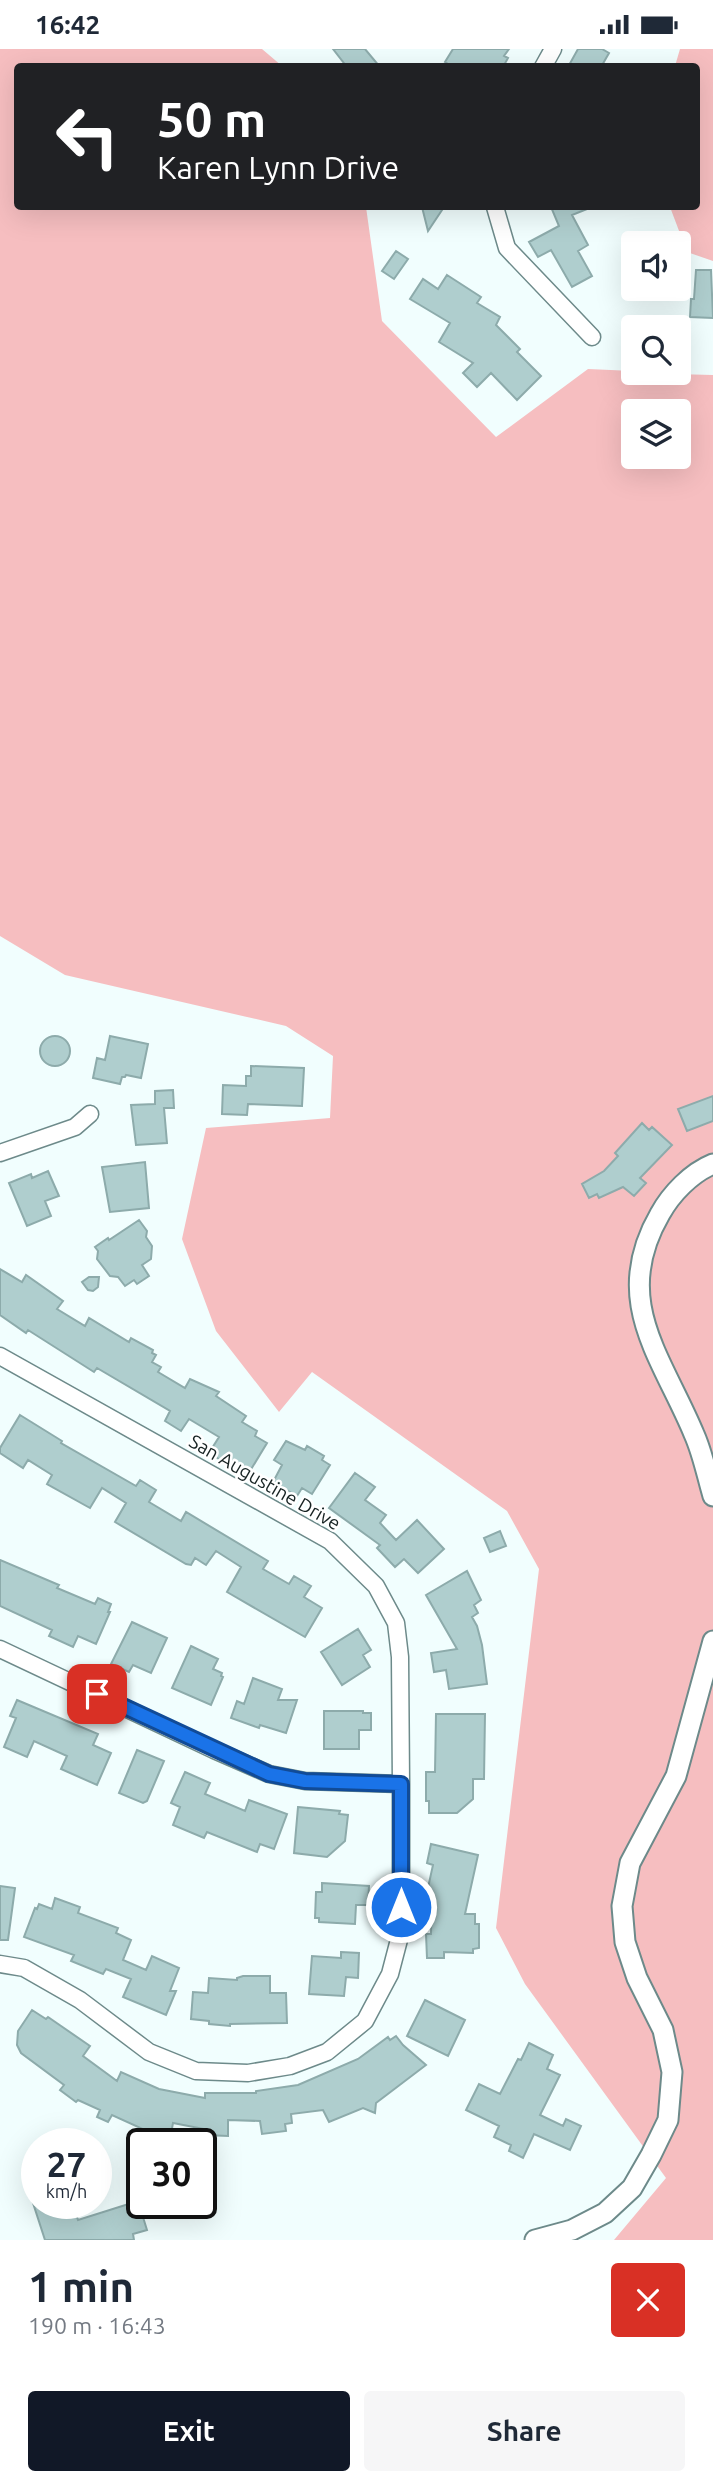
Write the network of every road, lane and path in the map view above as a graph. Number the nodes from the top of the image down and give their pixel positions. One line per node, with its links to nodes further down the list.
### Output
1 (496, 210): 2 (street)
2 (592, 337)
3 (90, 1114): 4 (street)
4 (0, 1153)
5 (713, 1164): 7 (street)
6 (0, 1356): 10 (street, San Augustine Drive)
7 (713, 1496)
8 (713, 1641): 12 (street)
9 (0, 1649): 10 (street)
10 (401, 1784): 11 (street, San Augustine Drive)
11 (0, 1964)
12 (535, 2240)

